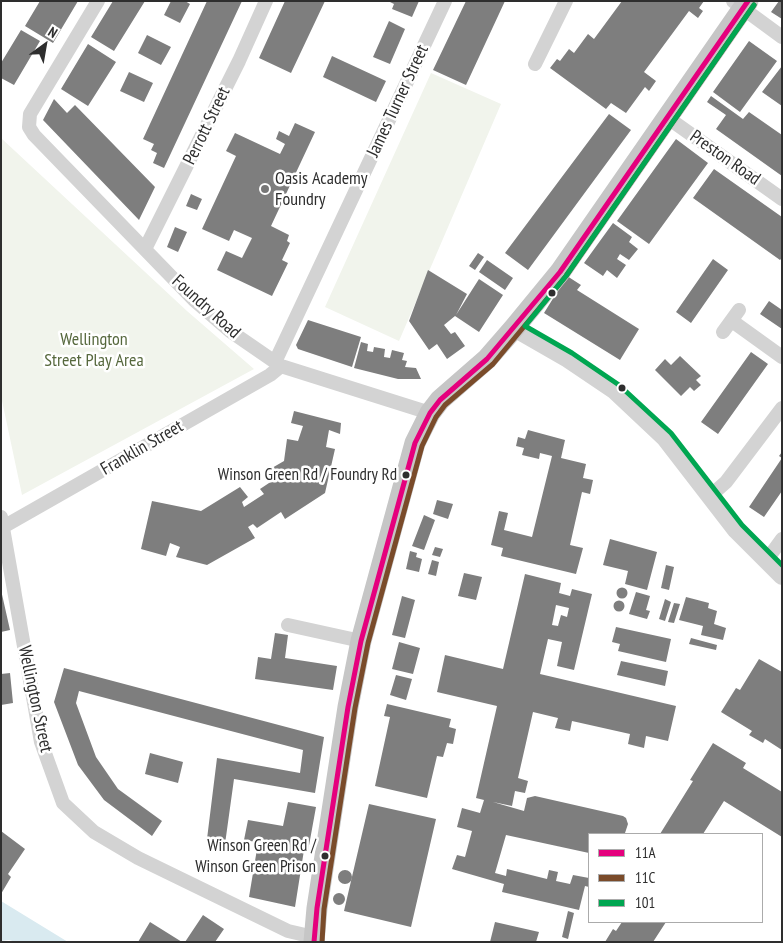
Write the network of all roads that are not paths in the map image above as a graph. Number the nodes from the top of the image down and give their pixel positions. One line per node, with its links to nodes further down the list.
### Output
1 (98, 1): 10 (street, Foundry Road)
2 (266, 1): 10 (street, Perrott Street)
3 (444, 1): 14 (street, James Turner Street)
4 (566, 1): 7 (street)
5 (741, 4): 6 (street); 8 (main road)
6 (782, 37)
7 (535, 64)
8 (668, 118): 9 (street, Preston Road); 11 (main road)
9 (782, 199)
10 (145, 249): 14 (street, Foundry Road)
11 (514, 328): 16 (main road); 17 (street)
12 (723, 332): 13 (street)
13 (782, 356)
14 (278, 364): 16 (street, Foundry Road); 18 (street, Franklin Street)
15 (782, 408): 17 (street)
16 (430, 412): 23 (main road)
17 (709, 497): 20 (street)
18 (2, 522): 24 (street, Wellington Street)
19 (782, 539): 20 (street)
20 (766, 561): 21 (street)
21 (782, 576)
22 (288, 625): 23 (street)
23 (361, 641): 24 (main road)
24 (314, 939)

